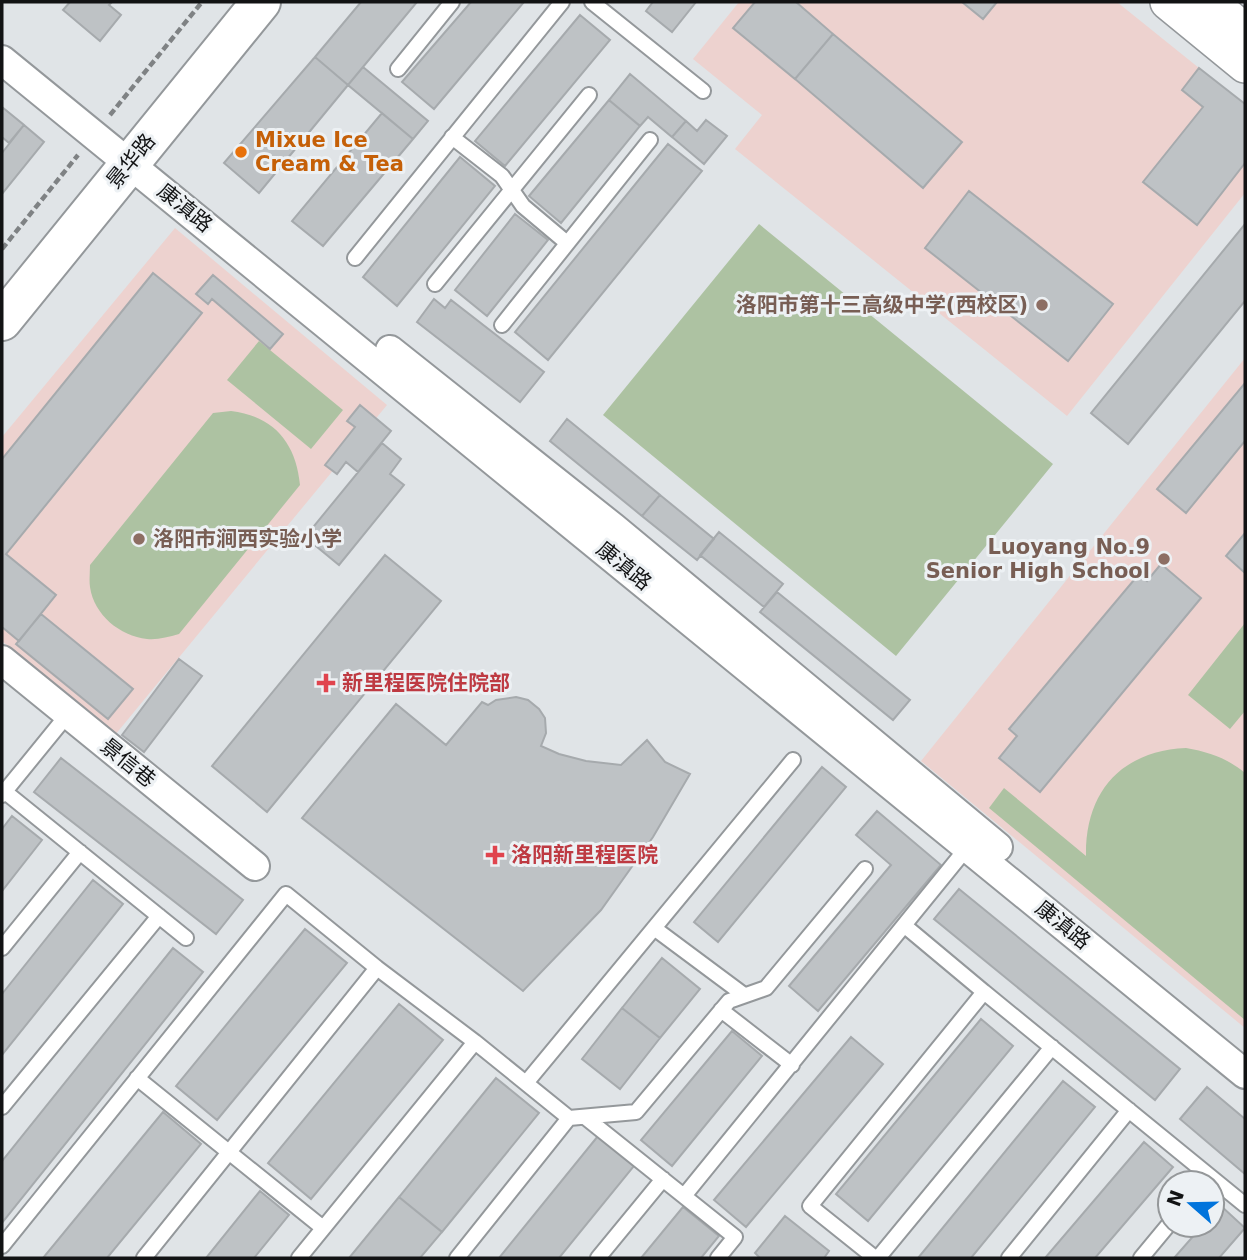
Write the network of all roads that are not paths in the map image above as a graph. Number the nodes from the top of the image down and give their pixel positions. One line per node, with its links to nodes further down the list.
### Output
1 (231, 2): 17 (main road, 景华路)
2 (261, 2): 17 (main road, 景华路)
3 (452, 2): 12 (lane)
4 (562, 2): 15 (lane)
5 (592, 2): 13 (lane)
6 (1168, 2): 11 (street)
7 (1209, 2): 8 (street)
8 (1245, 31)
9 (2, 41): 17 (street, 康滇路)
10 (2, 60): 17 (street, 康滇路)
11 (1245, 65)
12 (398, 69)
13 (704, 91)
14 (589, 95): 18 (lane)
15 (452, 137): 18 (lane); 20 (lane)
16 (650, 140): 19 (lane)
17 (126, 150): 21 (main road, 景华路); 23 (main road, 景华路); 29 (street, 康滇路)
18 (511, 190): 19 (lane); 22 (lane)
19 (567, 243): 24 (lane)
20 (355, 258)
21 (2, 284)
22 (435, 284)
23 (2, 321)
24 (502, 325)
25 (2, 660): 26 (street, 景信巷)
26 (68, 714): 28 (lane); 31 (street, 景信巷)
27 (793, 761): 35 (lane)
28 (3, 793): 30 (lane)
29 (974, 840): 34 (lane); 44 (street, 康滇路); 46 (street, 康滇路)
30 (80, 852): 33 (lane); 37 (lane)
31 (255, 866)
32 (865, 869): 40 (lane)
33 (159, 916): 36 (lane); 49 (lane)
34 (905, 926): 39 (lane); 45 (lane)
35 (654, 929): 40 (lane); 48 (lane)
36 (186, 938)
37 (2, 948)
38 (377, 968): 42 (lane); 47 (lane); 53 (lane)
39 (984, 992): 43 (lane); 67 (lane)
40 (744, 995): 41 (lane)
41 (721, 1010): 45 (lane); 51 (lane)
42 (475, 1042): 48 (lane); 59 (lane)
43 (1052, 1047): 50 (lane); 67 (lane)
44 (1245, 1049)
45 (792, 1065): 57 (lane)
46 (1245, 1074)
47 (138, 1078): 53 (lane); 61 (lane)
48 (526, 1083): 52 (lane)
49 (2, 1107)
50 (1129, 1110): 54 (lane); 68 (lane)
51 (586, 1117): 52 (lane); 55 (lane)
52 (569, 1118): 64 (lane)
53 (229, 1152): 59 (lane); 62 (lane)
54 (1195, 1169)
55 (663, 1179): 57 (lane); 65 (lane)
56 (1226, 1192): 58 (lane)
57 (684, 1196): 66 (lane)
58 (1245, 1205)
59 (323, 1228): 63 (lane)
60 (1156, 1239): 69 (lane)
61 (2, 1245)
62 (144, 1258)
63 (299, 1258)
64 (457, 1258)
65 (598, 1258)
66 (718, 1258)
67 (876, 1258)
68 (1009, 1258)
69 (1140, 1258)

